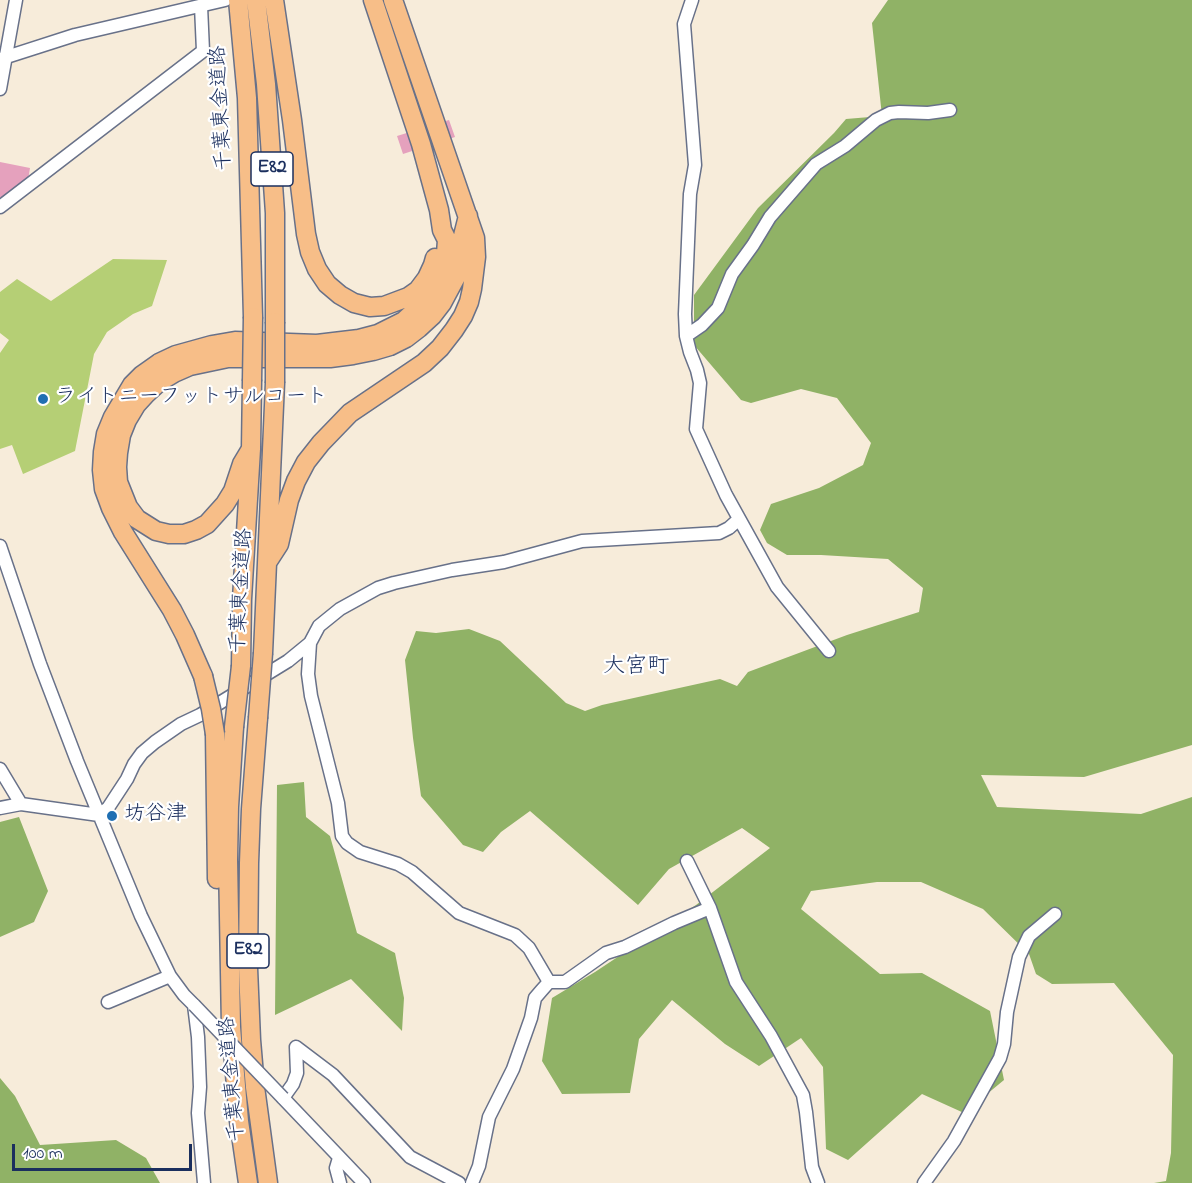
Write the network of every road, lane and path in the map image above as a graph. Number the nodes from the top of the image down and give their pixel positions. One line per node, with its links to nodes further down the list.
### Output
1 (373, 0): 15 (highway)
2 (393, 0): 14 (highway)
3 (692, 0): 16 (street)
4 (19, 1): 10 (street)
5 (220, 1): 7 (street)
6 (274, 4): 15 (highway)
7 (201, 6): 10 (street); 13 (street)
8 (239, 8): 17 (highway, 千葉東金道路 / E82, bridge)
9 (257, 8): 20 (highway, 千葉東金道路 / E82, bridge)
10 (3, 58): 11 (street)
11 (0, 89)
12 (950, 110): 16 (street)
13 (0, 207)
14 (468, 216): 17 (highway); 20 (highway)
15 (442, 230): 34 (highway, bridge)
16 (686, 336): 18 (street)
17 (251, 449): 34 (highway, 千葉東金道路 / E82, bridge)
18 (739, 519): 21 (street); 22 (street)
19 (0, 546): 26 (street)
20 (268, 561): 39 (highway, 千葉東金道路 / E82, bridge)
21 (310, 643): 26 (street); 31 (street)
22 (829, 651)
23 (0, 769): 24 (street)
24 (21, 804): 25 (street); 26 (street)
25 (0, 808)
26 (99, 815): 30 (street)
27 (687, 861): 28 (street)
28 (710, 908): 31 (street); 44 (street)
29 (1055, 914): 45 (street)
30 (170, 976): 32 (street); 33 (street)
31 (549, 982): 43 (street)
32 (108, 1002)
33 (194, 1005): 35 (street, bridge); 37 (street)
34 (236, 1084): 38 (highway, 千葉東金道路 / E82)
35 (283, 1098): 36 (street); 42 (street)
36 (339, 1158): 40 (street); 41 (street)
37 (204, 1183)
38 (248, 1183)
39 (268, 1183)
40 (340, 1183)
41 (364, 1183)
42 (459, 1183)
43 (472, 1183)
44 (818, 1183)
45 (924, 1183)

